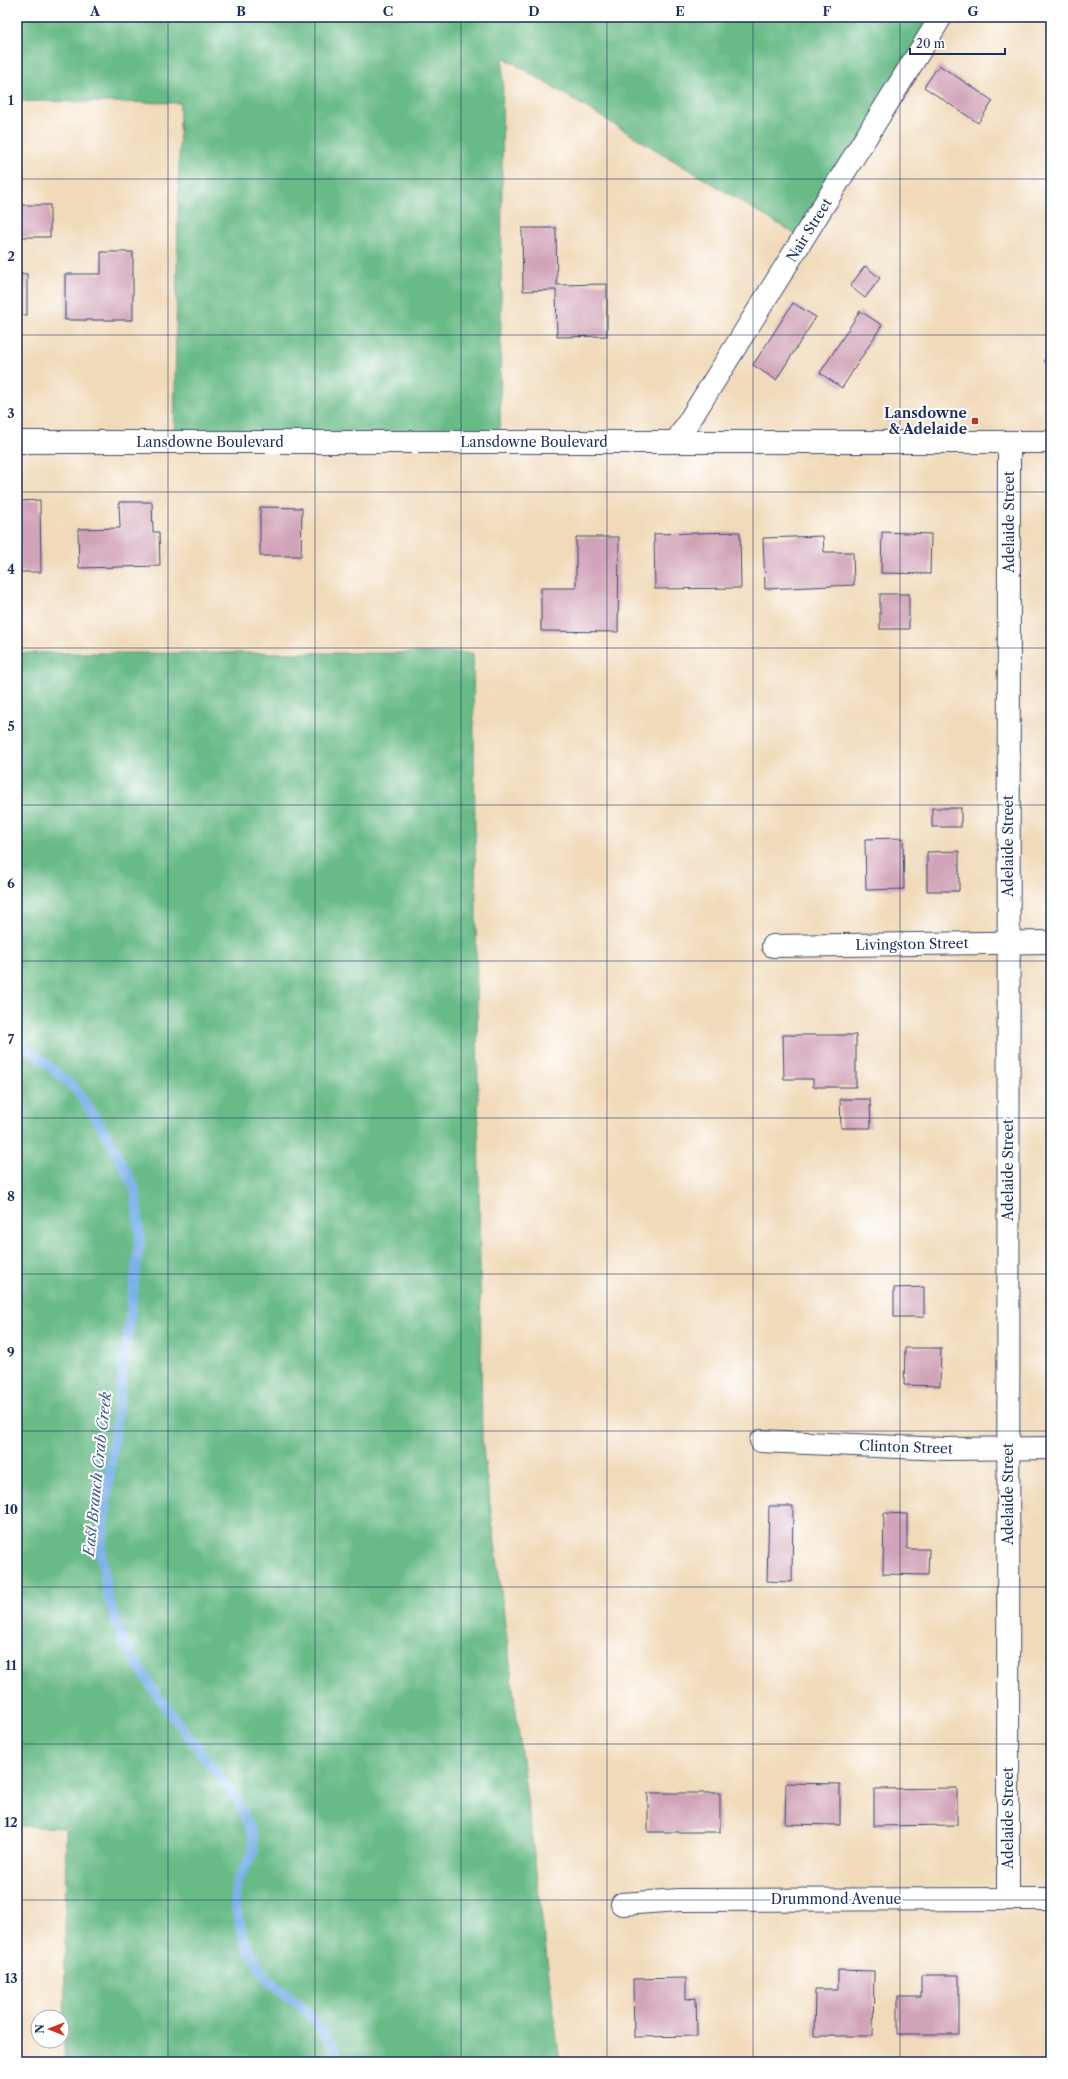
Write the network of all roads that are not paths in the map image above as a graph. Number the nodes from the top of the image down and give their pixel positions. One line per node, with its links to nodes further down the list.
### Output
1 (941, 17): 3 (street, Nair Street)
2 (17, 442): 3 (street, Lansdowne Boulevard)
3 (676, 442): 4 (street, Lansdowne Boulevard)
4 (1009, 442): 5 (street, Lansdowne Boulevard); 6 (street, Adelaide Street)
5 (1051, 442)
6 (1008, 942): 7 (street, Livingston Street); 8 (street, Livingston Street); 10 (street, Adelaide Street)
7 (1051, 942)
8 (773, 946)
9 (761, 1441): 10 (street, Clinton Street)
10 (1008, 1448): 11 (street, Clinton Street); 12 (street, Adelaide Street)
11 (1051, 1448)
12 (1008, 1898): 13 (street, Drummond Avenue); 14 (street, Drummond Avenue)
13 (1051, 1899)
14 (622, 1904)

